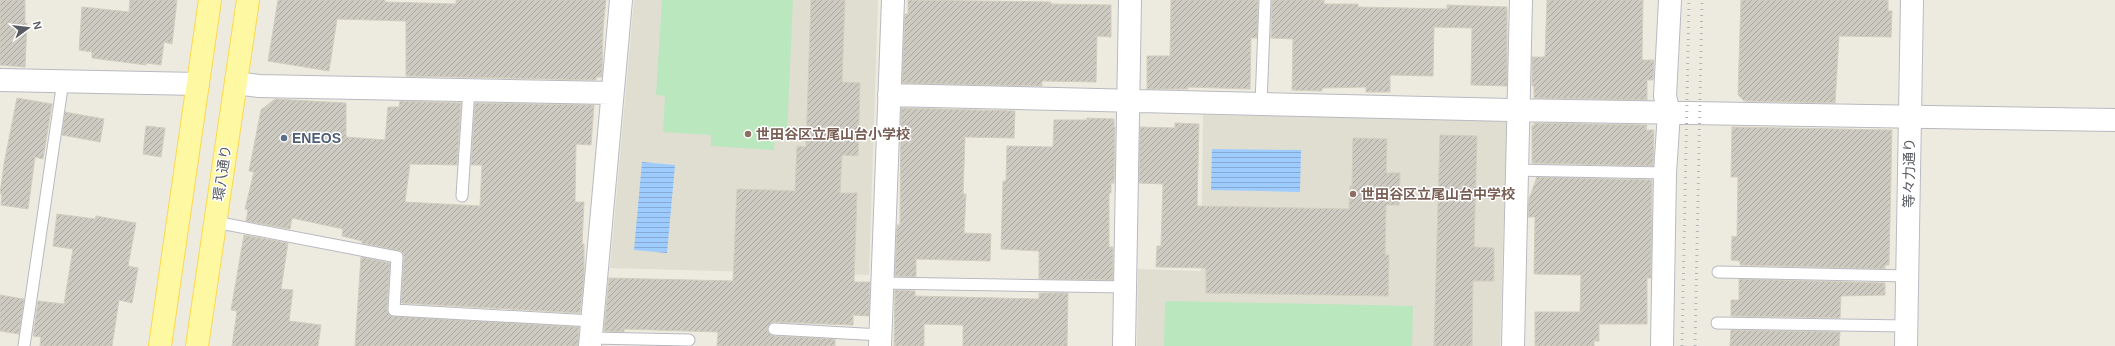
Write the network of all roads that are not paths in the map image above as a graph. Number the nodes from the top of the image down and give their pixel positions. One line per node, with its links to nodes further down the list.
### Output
1 (210, 0): 13 (main road)
2 (248, 0): 12 (main road, 環八通り)
3 (621, 0): 15 (street)
4 (893, 0): 16 (street)
5 (1130, 0): 17 (street)
6 (1265, 0): 18 (lane)
7 (1521, 0): 19 (street)
8 (1670, 0): 20 (street)
9 (1912, 0): 21 (street, 等々力通り)
10 (0, 80): 11 (street)
11 (63, 81): 13 (street); 37 (lane)
12 (236, 83): 14 (street); 26 (main road, 環八通り)
13 (198, 84): 38 (main road)
14 (469, 89): 15 (street); 25 (lane)
15 (612, 93): 33 (street)
16 (889, 95): 17 (street); 29 (street)
17 (1128, 101): 18 (street); 30 (street)
18 (1261, 104): 19 (street)
19 (1520, 110): 20 (street); 23 (street)
20 (1669, 113): 21 (street); 24 (street)
21 (1910, 116): 22 (street); 28 (street, 等々力通り)
22 (2115, 120)
23 (1517, 170): 24 (lane); 41 (street)
24 (1666, 173): 42 (street)
25 (462, 196)
26 (215, 222): 33 (lane); 39 (main road, 環八通り)
27 (1718, 272): 28 (lane)
28 (1907, 276): 34 (street, 等々力通り)
29 (883, 283): 30 (lane); 36 (street)
30 (1125, 287): 40 (street)
31 (1717, 323): 34 (lane)
32 (774, 329): 36 (lane)
33 (591, 335): 35 (lane)
34 (1906, 336)
35 (689, 340)
36 (880, 340)
37 (24, 346)
38 (160, 346)
39 (198, 346)
40 (1124, 346)
41 (1513, 346)
42 (1662, 346)

